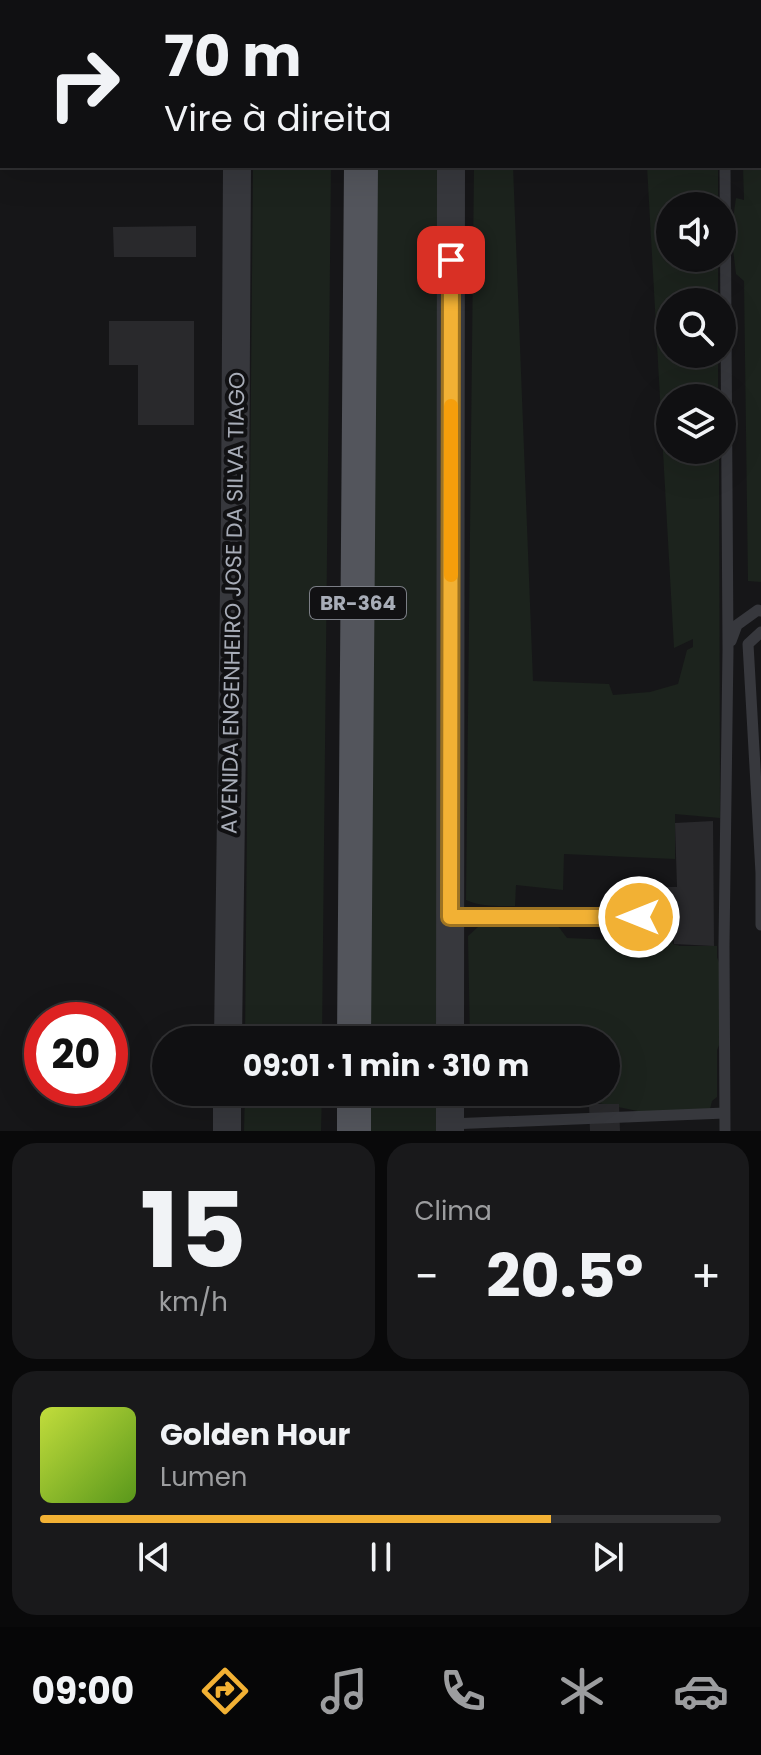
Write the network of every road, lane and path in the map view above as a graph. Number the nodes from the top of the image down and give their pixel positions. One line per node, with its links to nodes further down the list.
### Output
1 (237, 168): 11 (street, AVENIDA ENGENHEIRO JOSE DA SILVA TIAGO)
2 (361, 168): 12 (main road, BR-364)
3 (451, 168): 8 (street)
4 (725, 168): 7 (lane)
5 (761, 611): 7 (lane)
6 (761, 632): 10 (lane)
7 (728, 649): 17 (lane)
8 (450, 917): 9 (lane); 13 (street)
9 (639, 917)
10 (761, 925)
11 (228, 1026)
12 (354, 1026)
13 (450, 1026)
14 (227, 1106): 19 (street)
15 (354, 1106): 20 (main road)
16 (450, 1106): 18 (street)
17 (725, 1113): 18 (lane); 21 (lane)
18 (450, 1127)
19 (227, 1131)
20 (354, 1131)
21 (725, 1131)

